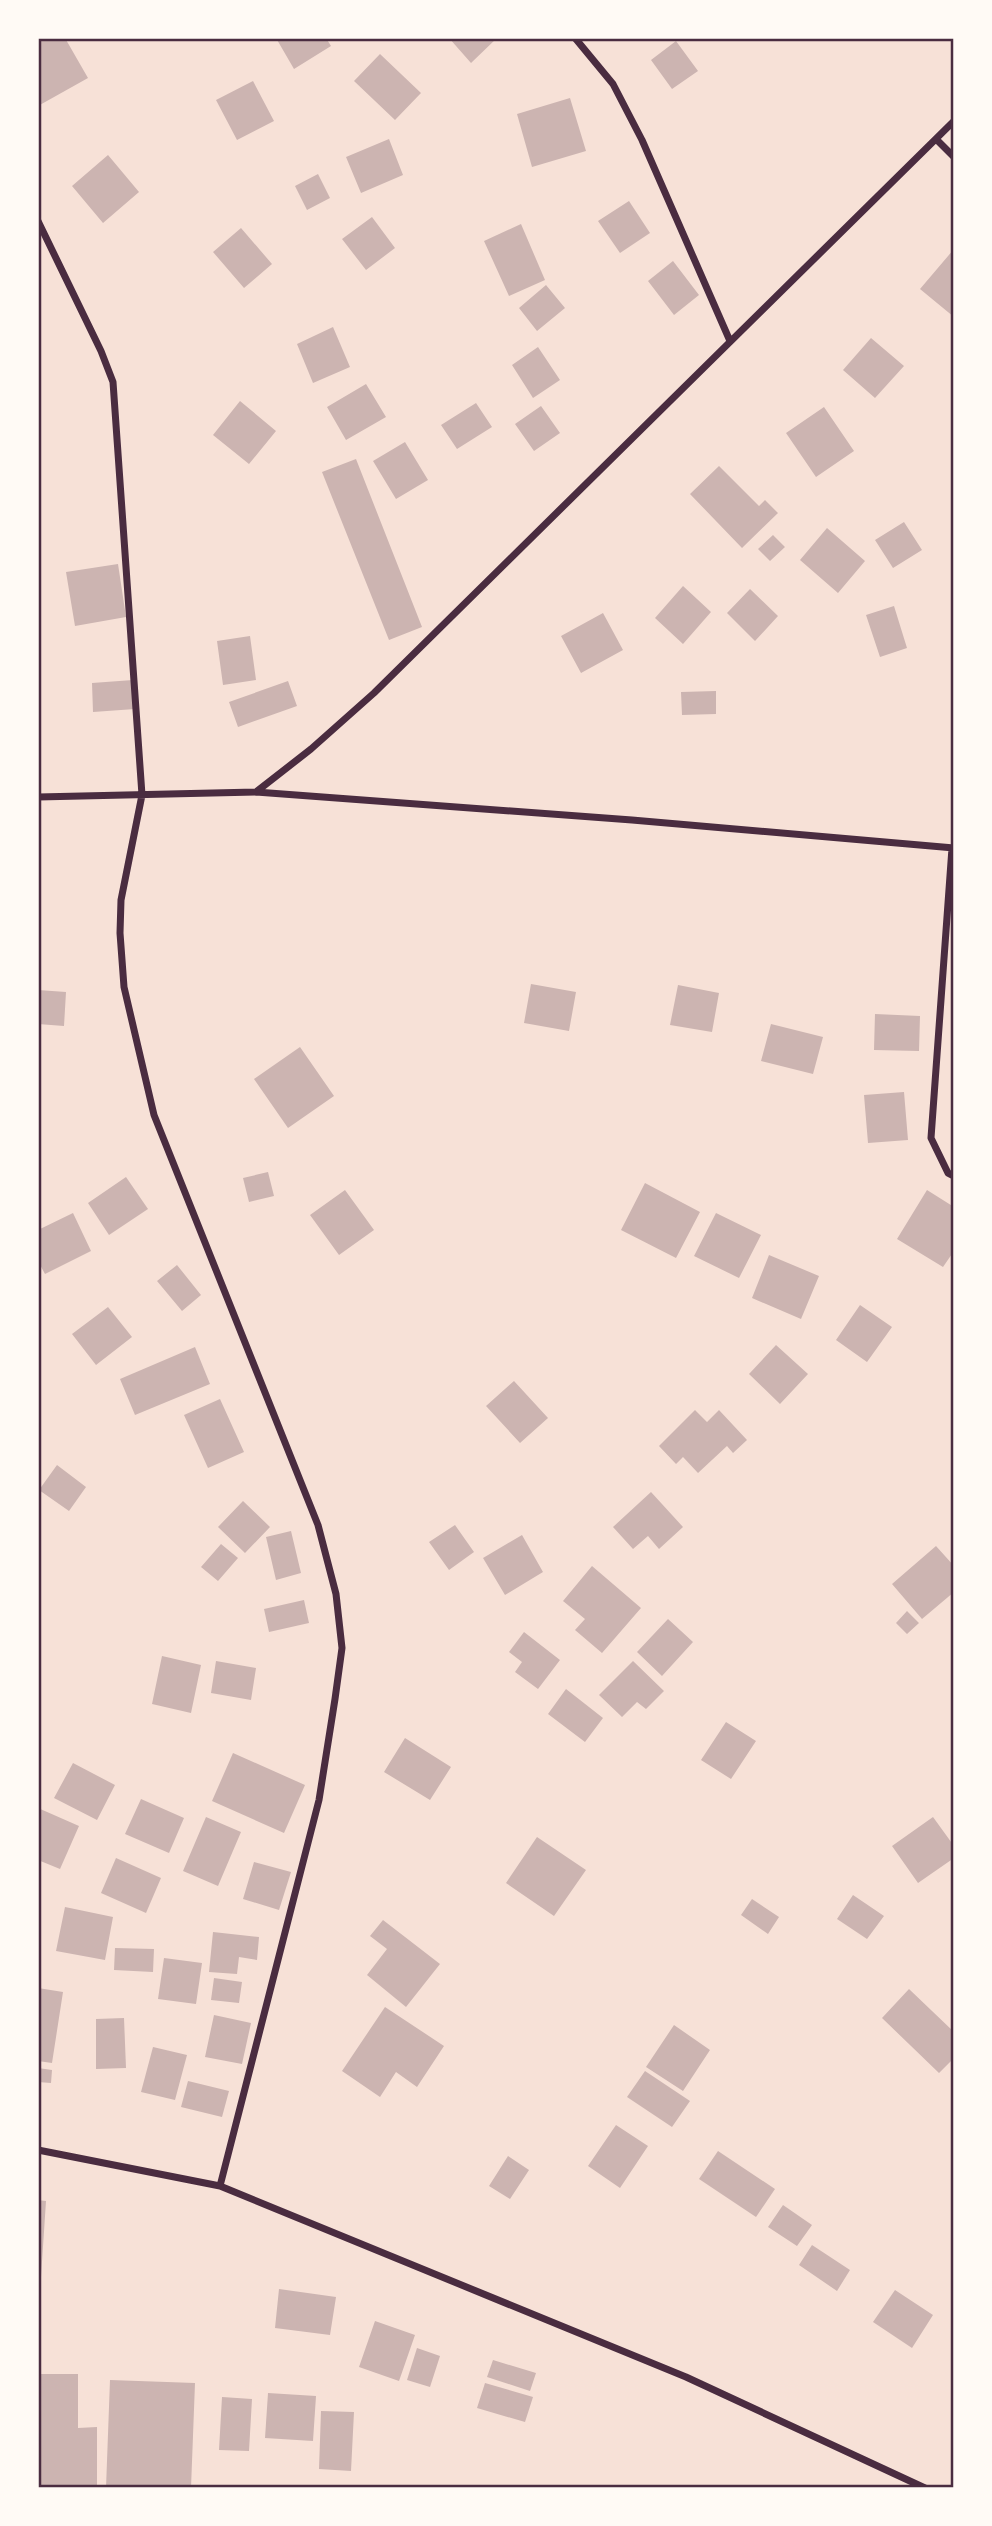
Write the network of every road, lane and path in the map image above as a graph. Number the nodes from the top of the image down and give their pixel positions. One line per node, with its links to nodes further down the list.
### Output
1 (575, 38): 6 (street)
2 (954, 121): 3 (street)
3 (936, 139): 4 (street); 6 (street)
4 (954, 157)
5 (38, 221): 8 (street)
6 (730, 341): 7 (street)
7 (256, 792): 8 (street); 10 (street)
8 (142, 795): 9 (street); 13 (street)
9 (38, 797)
10 (953, 848): 11 (street)
11 (954, 1176)
12 (38, 2150): 13 (street)
13 (220, 2186): 14 (street)
14 (925, 2487)

